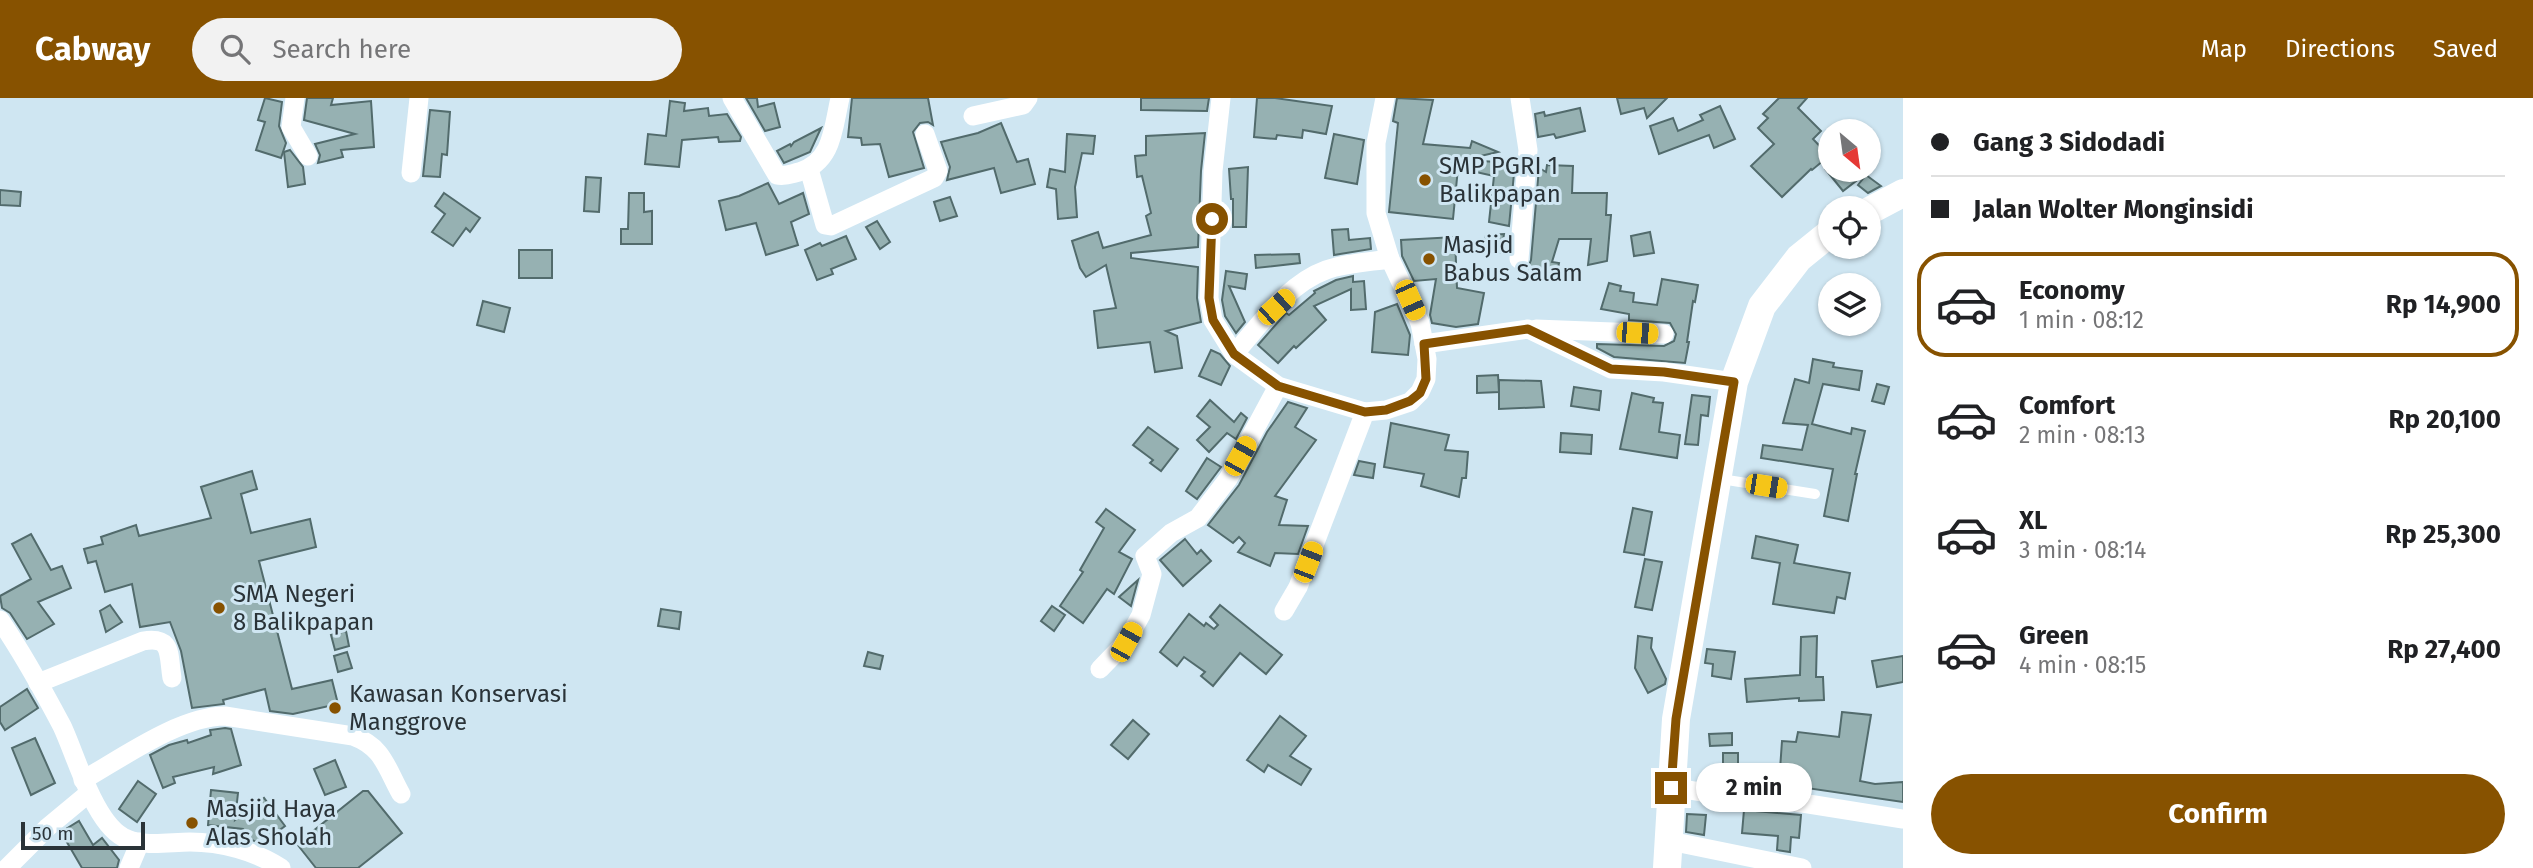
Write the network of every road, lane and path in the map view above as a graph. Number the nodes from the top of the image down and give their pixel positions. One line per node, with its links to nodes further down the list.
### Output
1 (295, 98): 11 (street)
2 (418, 98): 13 (street)
3 (732, 98): 12 (street)
4 (840, 98): 12 (street)
5 (1028, 98): 9 (street)
6 (1221, 98): 22 (street)
7 (1385, 98): 17 (street)
8 (1520, 98): 18 (street)
9 (973, 116)
10 (925, 134): 12 (street)
11 (308, 156)
12 (809, 169)
13 (411, 173)
14 (1903, 193): 15 (main road)
15 (1881, 205)
16 (1818, 243): 23 (main road)
17 (1390, 258): 21 (street); 22 (street)
18 (1520, 259)
19 (1528, 329): 20 (street); 21 (street); 23 (street)
20 (1664, 334)
21 (1424, 344): 25 (street)
22 (1234, 354): 24 (street)
23 (1734, 382): 26 (main road)
24 (1278, 386): 25 (street); 30 (street)
25 (1365, 412): 28 (street)
26 (1717, 478): 27 (lane); 34 (main road)
27 (1815, 494)
28 (1284, 611)
29 (0, 621): 32 (street)
30 (1100, 669)
31 (173, 677): 32 (street)
32 (38, 683): 33 (street)
33 (86, 786): 35 (street); 37 (street); 39 (street)
34 (1671, 788): 36 (street); 38 (main road)
35 (401, 794)
36 (1903, 819)
37 (139, 842): 40 (street); 41 (street)
38 (1668, 854): 42 (street)
39 (7, 868)
40 (130, 868)
41 (281, 868)
42 (1802, 868)

